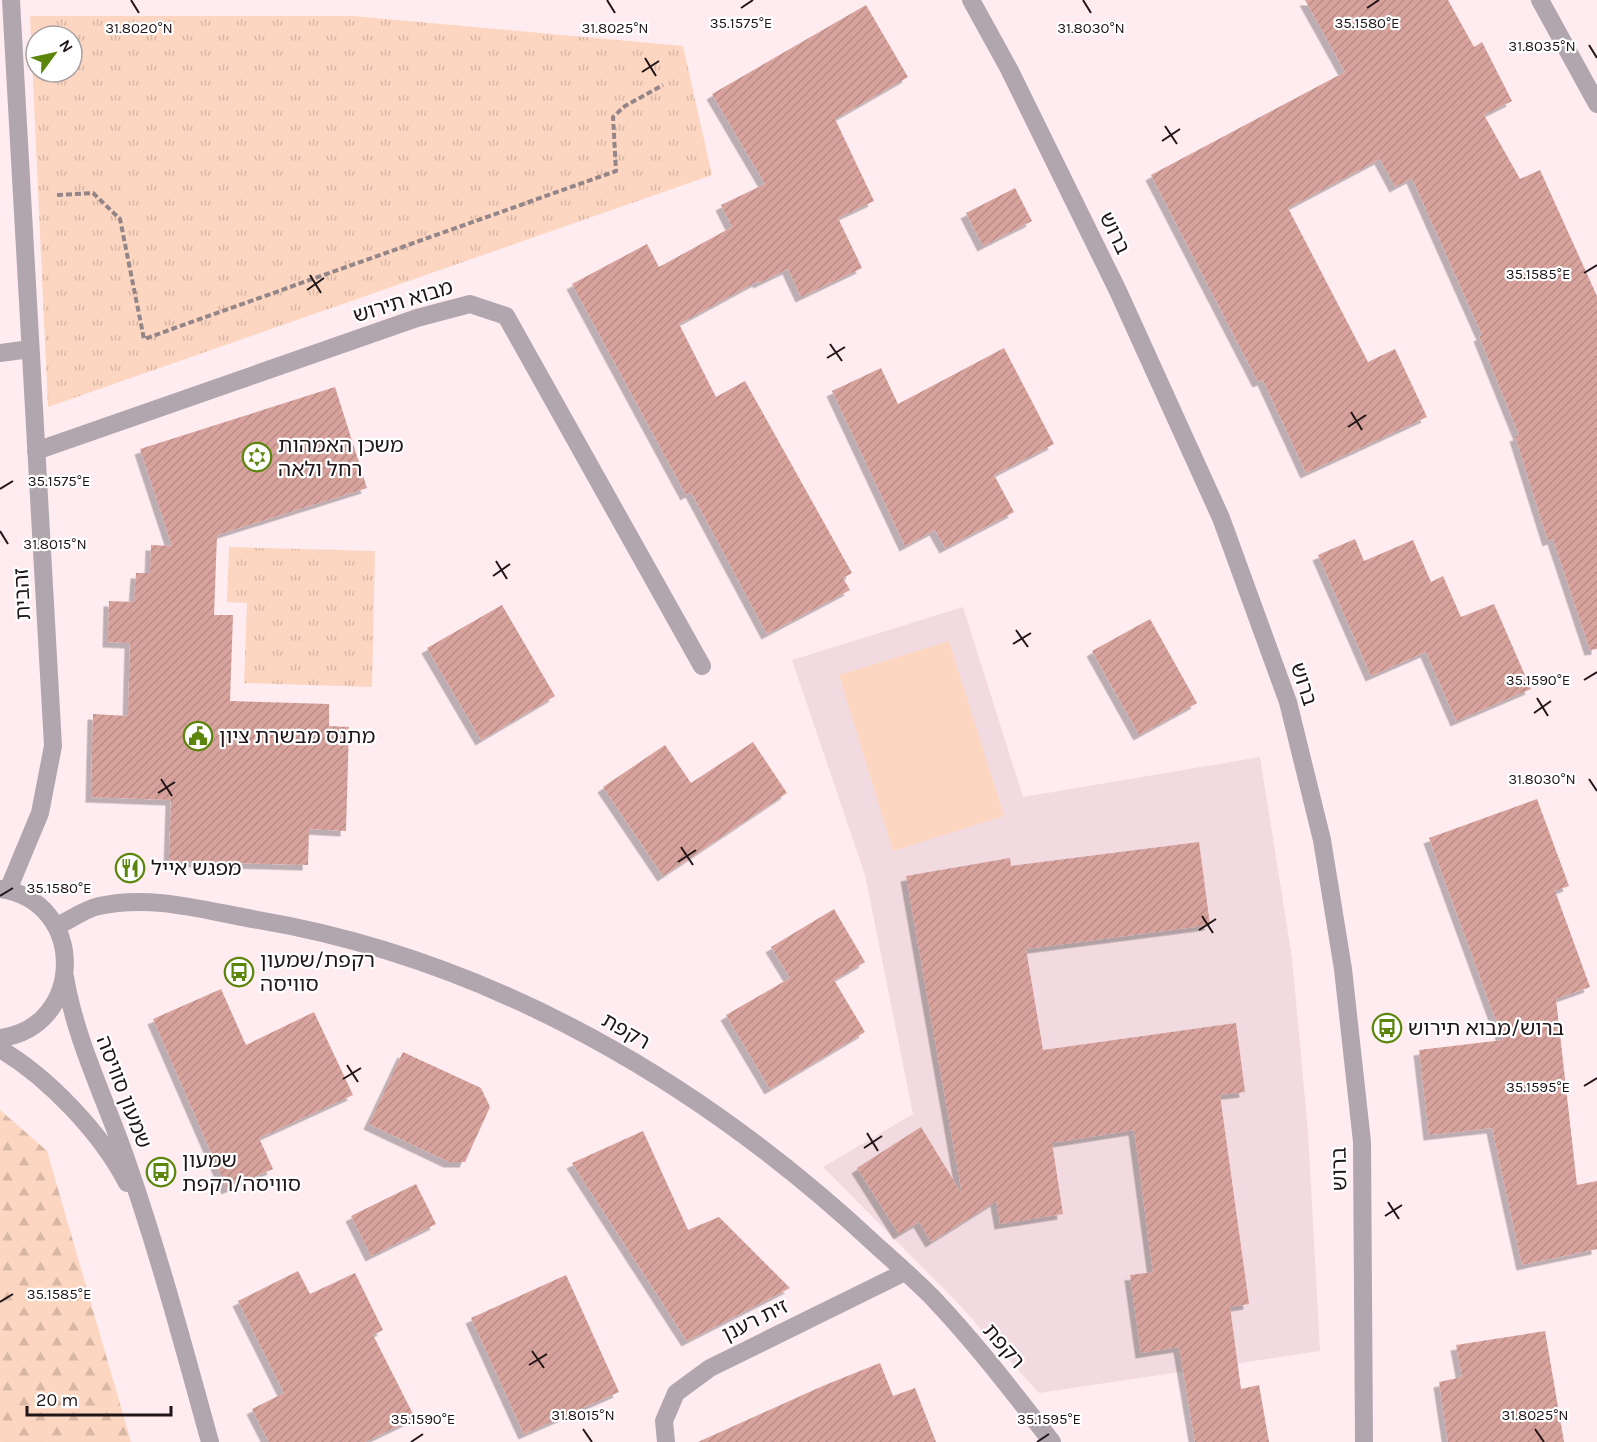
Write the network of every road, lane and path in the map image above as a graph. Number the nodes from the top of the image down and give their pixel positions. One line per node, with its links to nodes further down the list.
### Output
1 (11, 0): 6 (street, זהבית)
2 (971, 0): 21 (street, ברוש)
3 (1540, 0): 5 (street)
4 (663, 85): 6 (path)
5 (1597, 105)
6 (22, 197): 7 (street, זהבית)
7 (30, 349): 8 (street); 9 (street, זהבית)
8 (0, 352)
9 (36, 451): 10 (street, מבוא תירוש); 11 (street, זהבית)
10 (702, 666)
11 (4, 890): 12 (street)
12 (57, 926): 13 (street, שמעון סוויסה); 17 (street, רקפת)
13 (65, 977): 14 (street); 16 (street, שמעון סוויסה)
14 (0, 1038)
15 (0, 1049): 16 (street, שמעון סוויסה)
16 (147, 1222): 18 (street, שמעון סוויסה)
17 (905, 1272): 19 (street, זית רענן); 20 (street, רקפת)
18 (210, 1442)
19 (666, 1442)
20 (1052, 1442)
21 (1364, 1442)

